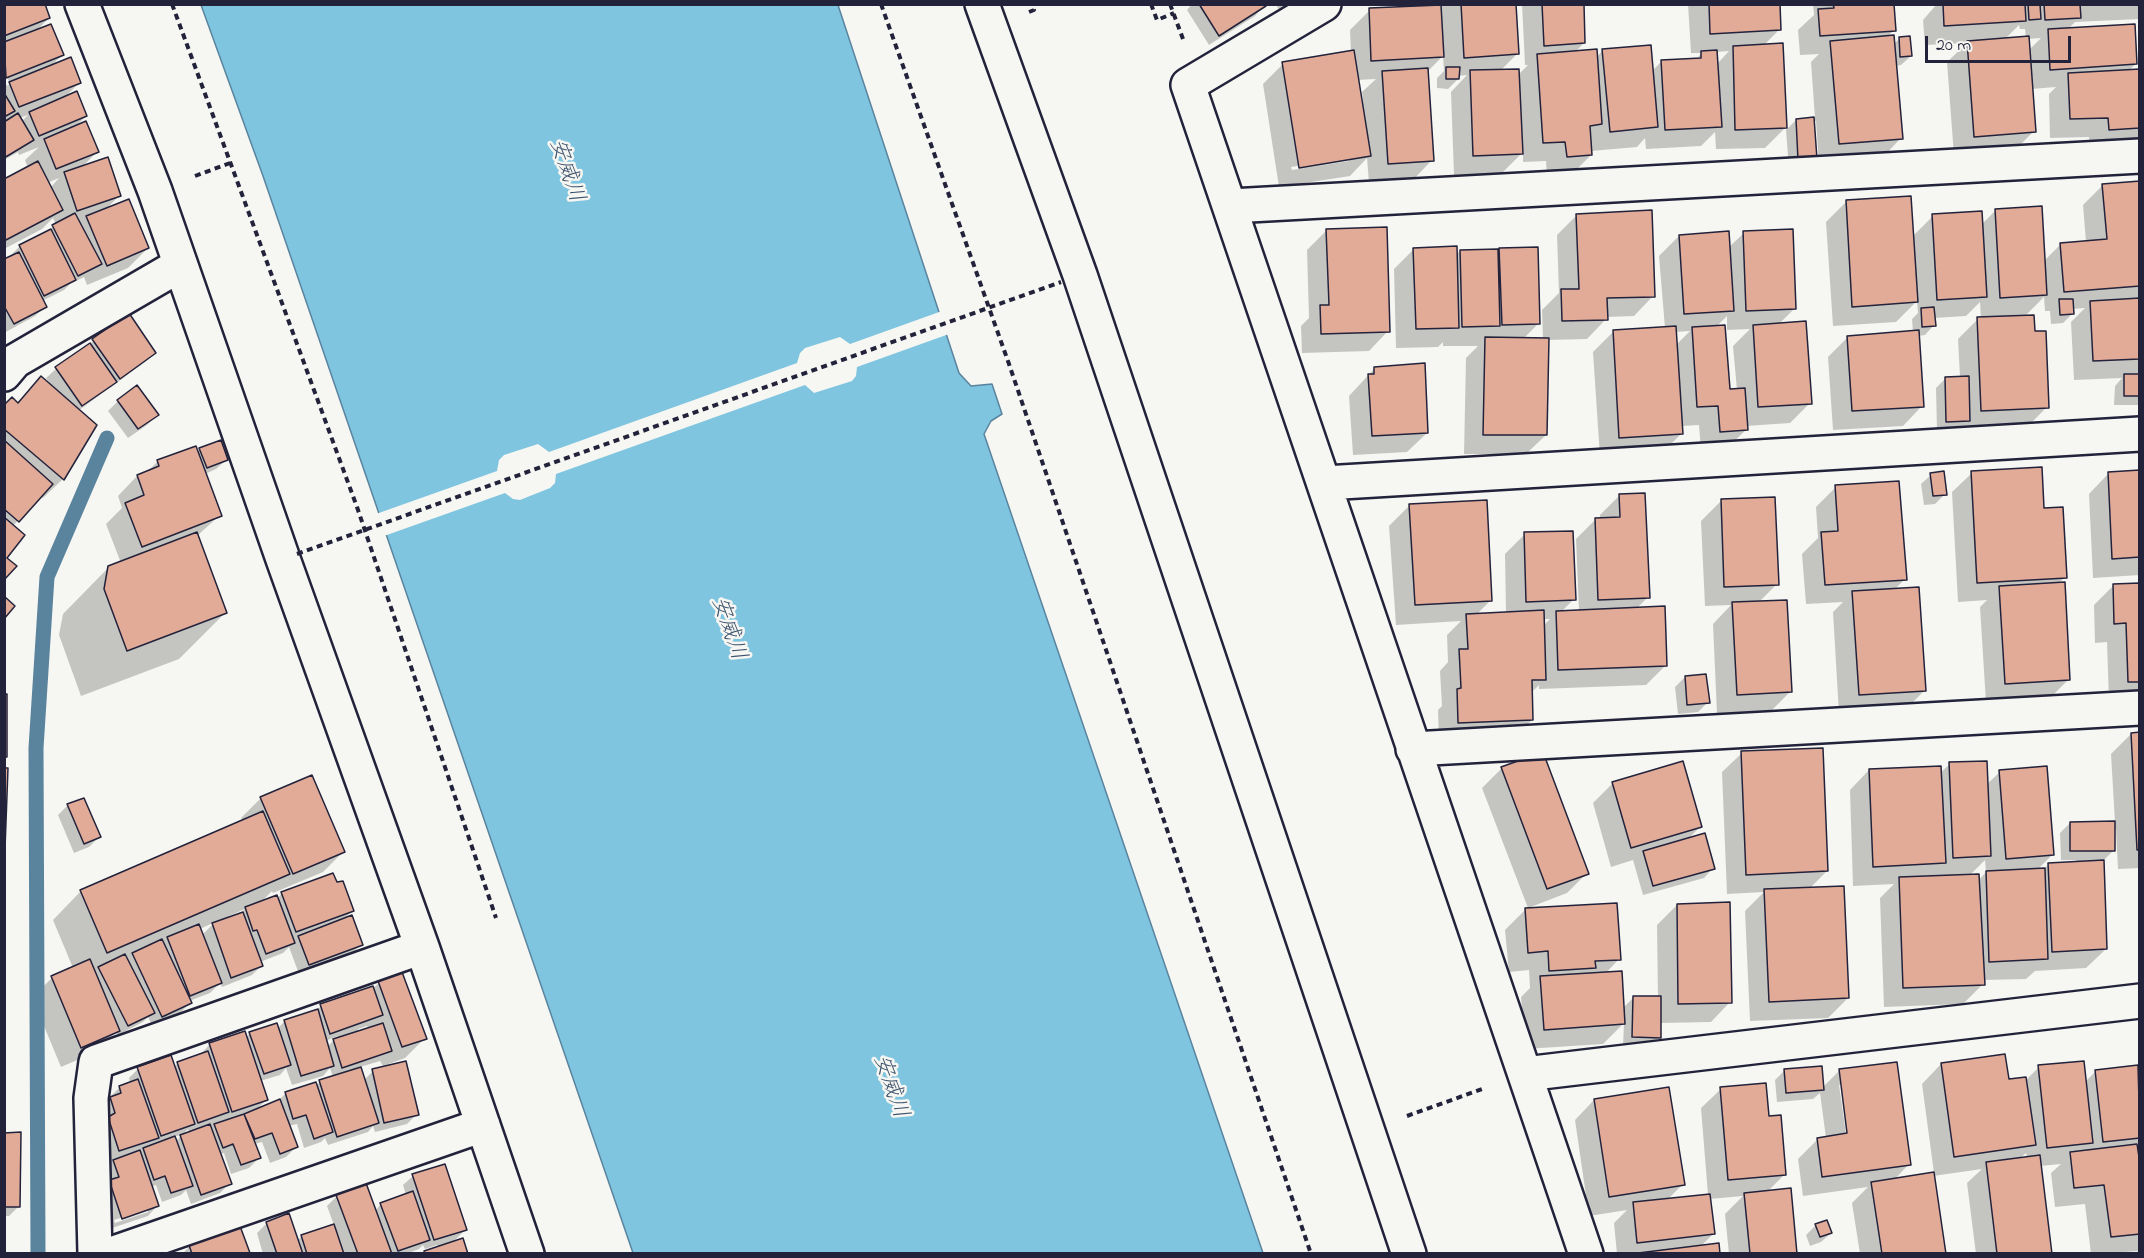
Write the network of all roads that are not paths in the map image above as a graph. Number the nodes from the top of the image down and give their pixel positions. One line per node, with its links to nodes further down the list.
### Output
1 (82, 4): 6 (street)
2 (982, 4): 19 (street)
3 (1324, 4): 5 (street)
4 (2139, 156): 5 (street)
5 (1231, 206): 9 (street)
6 (180, 265): 7 (street); 12 (street)
7 (8, 360)
8 (2139, 434): 9 (street)
9 (1325, 483): 11 (street)
10 (2139, 708): 11 (street)
11 (1413, 749): 14 (street)
12 (422, 947): 15 (street); 16 (street)
13 (2139, 1001): 14 (street)
14 (1525, 1074): 20 (street)
15 (483, 1125): 17 (street); 18 (street)
16 (95, 1254)
17 (111, 1254)
18 (527, 1254)
19 (1409, 1254)
20 (1586, 1254)

